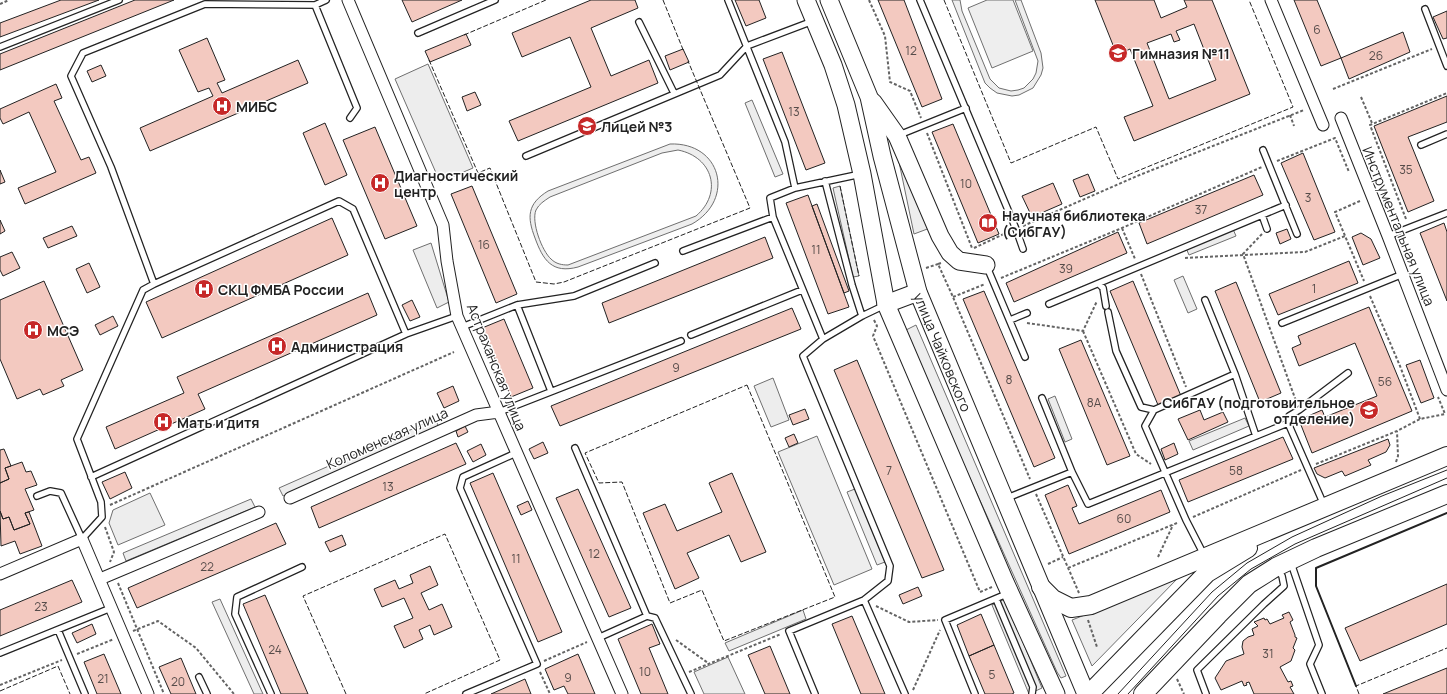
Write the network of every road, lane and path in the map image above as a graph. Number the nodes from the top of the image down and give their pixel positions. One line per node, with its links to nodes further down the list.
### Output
1 (9, 0): 12 (path)
2 (119, 0): 20 (lane)
3 (326, 0): 13 (lane)
4 (348, 0): 81 (street, Астраханская улица)
5 (495, 0): 17 (lane)
6 (728, 0): 18 (lane)
7 (806, 0): 15 (main road)
8 (829, 0): 25 (main road, улица Чайковского)
9 (869, 0): 33 (path)
10 (920, 0): 27 (lane)
11 (1271, 0): 34 (street)
12 (0, 4)
13 (315, 5): 30 (lane); 68 (lane)
14 (1424, 9): 19 (lane)
15 (815, 21): 18 (lane); 43 (main road)
16 (639, 22): 23 (lane)
17 (418, 33)
18 (747, 46): 23 (lane); 45 (lane)
19 (1439, 46): 21 (lane); 22 (path)
20 (0, 47)
21 (1447, 66)
22 (1333, 89)
23 (674, 93): 41 (lane)
24 (1447, 93): 32 (path)
25 (869, 97): 37 (main road); 72 (main road, улица Чайковского)
26 (1362, 97): 32 (path)
27 (966, 108): 33 (lane); 53 (lane)
28 (1307, 108): 29 (path)
29 (1290, 115): 35 (path); 53 (path)
30 (350, 118)
31 (1341, 118): 57 (street, Инструментальная улица)
32 (1372, 123): 52 (path)
33 (924, 125): 37 (lane); 53 (path)
34 (1323, 125)
35 (1294, 126)
36 (1447, 134): 39 (lane)
37 (897, 136): 63 (main road)
38 (1335, 138): 42 (path)
39 (1421, 145)
40 (1263, 150): 42 (lane)
41 (526, 156)
42 (1268, 164): 47 (lane); 51 (path)
43 (862, 174): 44 (lane); 74 (main road)
44 (825, 181): 45 (lane); 82 (lane)
45 (795, 188): 50 (lane)
46 (1360, 201): 56 (path)
47 (1286, 206): 49 (lane); 55 (lane)
48 (1447, 212): 52 (lane)
49 (1262, 215): 54 (lane); 64 (lane)
50 (773, 217): 59 (lane); 71 (lane)
51 (1122, 228): 64 (path); 67 (path)
52 (1409, 228): 57 (lane)
53 (1016, 229): 58 (lane)
54 (1267, 229): 60 (path)
55 (1297, 234)
56 (1345, 236): 60 (path); 70 (path)
57 (1388, 236): 66 (street, Инструментальная улица)
58 (1023, 249)
59 (683, 251)
60 (1243, 254): 61 (path); 100 (path)
61 (1179, 258)
62 (655, 263): 76 (lane)
63 (986, 265): 67 (lane)
64 (1138, 266): 69 (lane)
65 (1140, 272): 97 (path)
66 (1403, 274): 70 (lane); 95 (street, Инструментальная улица)
67 (993, 281): 83 (lane); 116 (path)
68 (154, 284): 87 (lane); 115 (lane)
69 (1101, 286): 75 (lane); 77 (lane); 86 (path)
70 (1367, 288): 84 (lane); 103 (path)
71 (802, 290): 88 (lane); 89 (lane)
72 (918, 292): 74 (main road); 120 (main road, улица Чайковского)
73 (1205, 300): 94 (lane)
74 (886, 304): 78 (lane); 139 (main road)
75 (1049, 304)
76 (516, 305): 85 (lane); 96 (lane)
77 (1106, 306)
78 (870, 312): 82 (lane); 139 (path)
79 (1108, 312): 99 (lane)
80 (1027, 313): 83 (lane)
81 (457, 316): 85 (street, Астраханская улица); 87 (lane)
82 (862, 316): 89 (lane)
83 (1010, 320): 86 (path); 92 (lane)
84 (1282, 323)
85 (462, 327): 101 (street, Астраханская улица)
86 (1083, 331): 109 (path)
87 (406, 334): 115 (lane)
88 (691, 335)
89 (823, 339): 140 (lane)
90 (681, 340): 96 (lane)
91 (454, 352): 121 (path)
92 (1025, 357)
93 (1348, 373): 100 (lane)
94 (1235, 374): 97 (lane); 106 (lane)
95 (1447, 390)
96 (551, 391): 101 (lane)
97 (1189, 396): 99 (lane)
98 (1042, 398): 113 (lane)
99 (1154, 410): 114 (lane)
100 (1299, 410): 104 (lane)
101 (499, 412): 108 (street, Астраханская улица); 119 (street, Коломенская улица)
102 (1445, 414): 103 (path)
103 (1420, 419): 105 (path)
104 (1288, 423): 106 (lane); 112 (lane)
105 (1397, 431): 111 (path); 112 (path)
106 (1256, 436): 114 (lane)
107 (575, 448): 142 (lane)
108 (516, 453): 147 (street, Астраханская улица); 150 (lane)
109 (1136, 454)
110 (1447, 456): 122 (highway)
111 (1395, 466)
112 (1307, 467): 122 (lane); 125 (path)
113 (1072, 472): 114 (lane); 116 (lane)
114 (1166, 473): 125 (lane)
115 (91, 477): 128 (lane)
116 (1033, 487): 120 (lane); 131 (path)
117 (1447, 494): 133 (highway)
118 (36, 496): 128 (lane)
119 (290, 498)
120 (1004, 499): 138 (main road, улица Чайковского)
121 (110, 506)
122 (1324, 507): 127 (highway)
123 (259, 512): 135 (street)
124 (106, 520): 135 (path)
125 (1186, 520): 126 (path); 129 (lane)
126 (1174, 524): 130 (path); 131 (path)
127 (1284, 525): 129 (highway); 169 (highway)
128 (82, 539): 136 (street); 137 (street)
129 (1205, 556): 138 (highway)
130 (1158, 557)
131 (1063, 558): 132 (path)
132 (1048, 564)
133 (1283, 564): 170 (highway); 172 (lane); 173 (lane)
134 (302, 567): 158 (lane)
135 (114, 573): 137 (street); 156 (path)
136 (0, 574)
137 (100, 579): 141 (street)
138 (1041, 587): 169 (main road, улица Чайковского)
139 (1003, 596): 143 (lane); 167 (lane); 168 (main road)
140 (864, 600): 143 (path); 146 (lane); 164 (lane)
141 (111, 608): 145 (lane); 155 (street)
142 (647, 616): 144 (lane); 147 (lane)
143 (945, 620): 165 (path); 166 (lane)
144 (660, 629): 149 (path); 151 (lane)
145 (58, 630): 148 (lane); 154 (lane)
146 (789, 631): 149 (path); 163 (lane)
147 (598, 638): 150 (path); 161 (street, Астраханская улица)
148 (0, 653)
149 (708, 663): 151 (path)
150 (537, 664): 159 (lane); 160 (path)
151 (682, 674): 162 (lane)
152 (199, 677): 157 (lane)
153 (1176, 677): 171 (path)
154 (85, 694)
155 (148, 694)
156 (164, 694)
157 (206, 694)
158 (271, 694)
159 (466, 694)
160 (550, 694)
161 (622, 694)
162 (691, 694)
163 (815, 694)
164 (905, 694)
165 (911, 694)
166 (976, 694)
167 (1032, 694)
168 (1056, 694)
169 (1087, 694)
170 (1143, 694)
171 (1184, 694)
172 (1206, 694)
173 (1322, 694)

